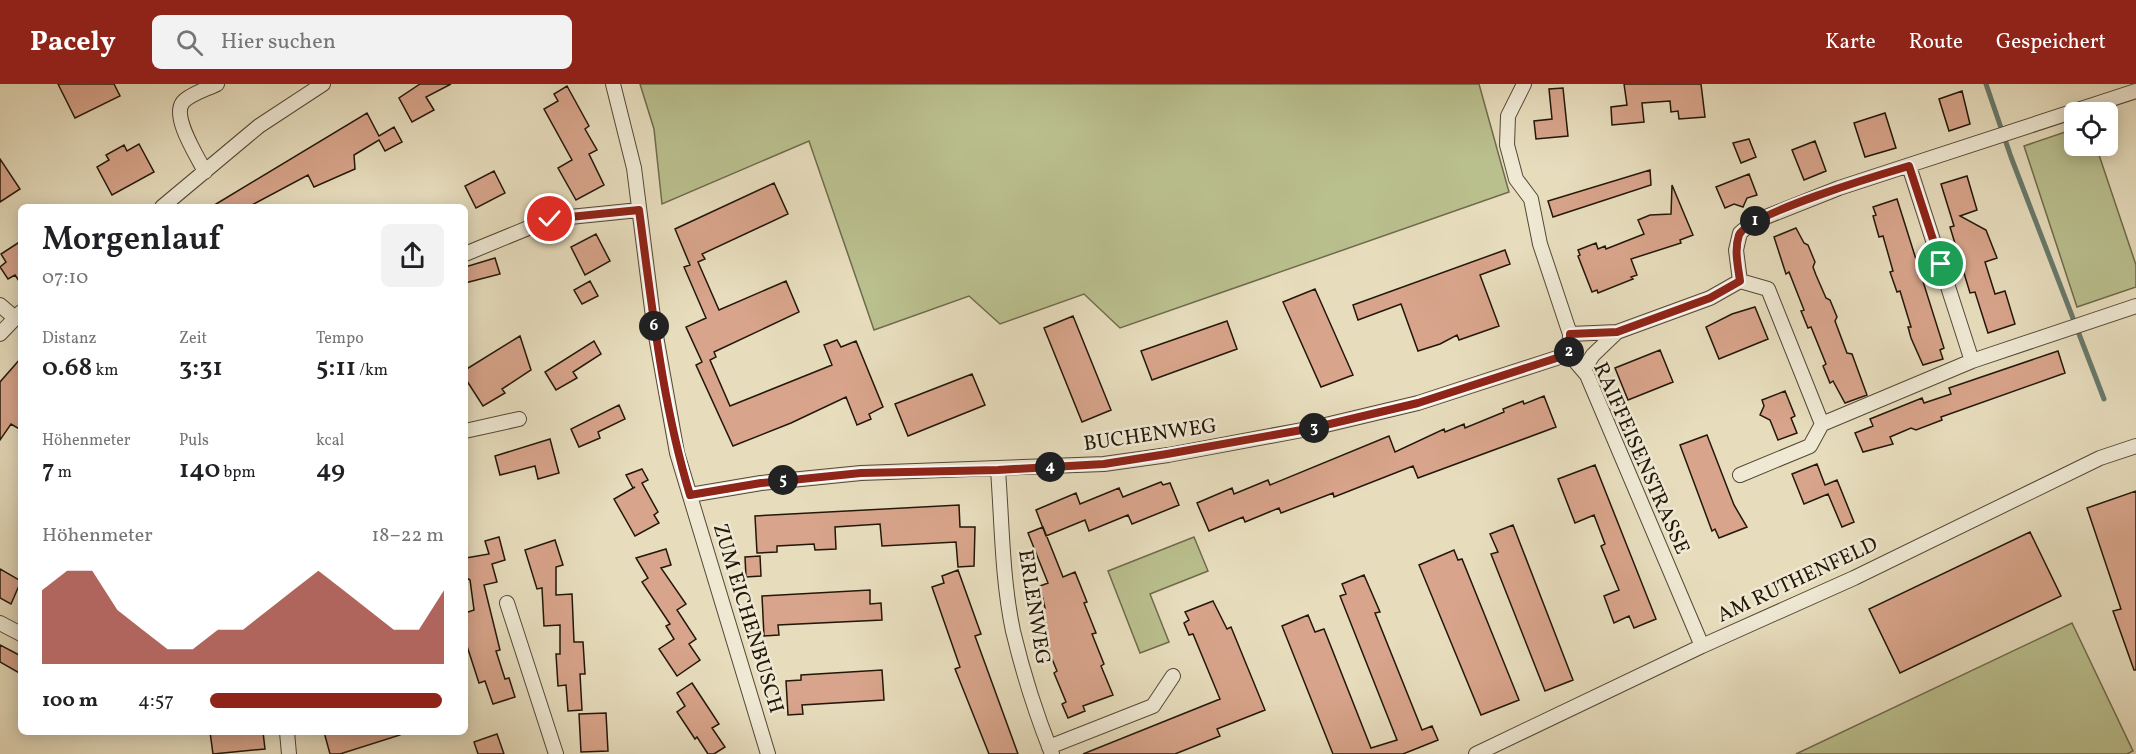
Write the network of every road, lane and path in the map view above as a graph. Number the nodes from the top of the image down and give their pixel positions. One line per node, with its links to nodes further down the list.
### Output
1 (217, 84): 7 (street)
2 (323, 84): 7 (street)
3 (613, 84): 9 (street, ZUM EICHENBUSCH)
4 (1524, 84): 17 (street, RAIFFEISENSTRASSE)
5 (2136, 92): 6 (street)
6 (1909, 166): 11 (street); 19 (street)
7 (205, 172): 8 (street)
8 (166, 204)
9 (639, 210): 10 (street); 27 (street, ZUM EICHENBUSCH)
10 (468, 253)
11 (1740, 281): 15 (street); 22 (street)
12 (0, 304): 14 (street)
13 (2136, 306): 19 (street)
14 (18, 314): 16 (street)
15 (1617, 332): 17 (street); 20 (street)
16 (0, 334)
17 (1570, 334): 18 (street, RAIFFEISENSTRASSE)
18 (1569, 354): 20 (street, RAIFFEISENSTRASSE); 25 (street, BUCHENWEG)
19 (1972, 361): 22 (street)
20 (1583, 370): 31 (street, RAIFFEISENSTRASSE)
21 (519, 419): 23 (street)
22 (1822, 424): 26 (street)
23 (468, 430)
24 (2136, 446): 31 (street, AM RUTHENFELD)
25 (998, 470): 27 (street, BUCHENWEG); 34 (street, ERLENWEG)
26 (1740, 475)
27 (690, 495): 37 (street, ZUM EICHENBUSCH)
28 (507, 603): 36 (street)
29 (0, 622): 30 (street)
30 (18, 632)
31 (1702, 646): 38 (street, AM RUTHENFELD)
32 (1173, 676): 34 (street, ERLENWEG)
33 (287, 735): 35 (street)
34 (1051, 751)
35 (290, 754)
36 (556, 754)
37 (768, 754)
38 (1476, 754)

